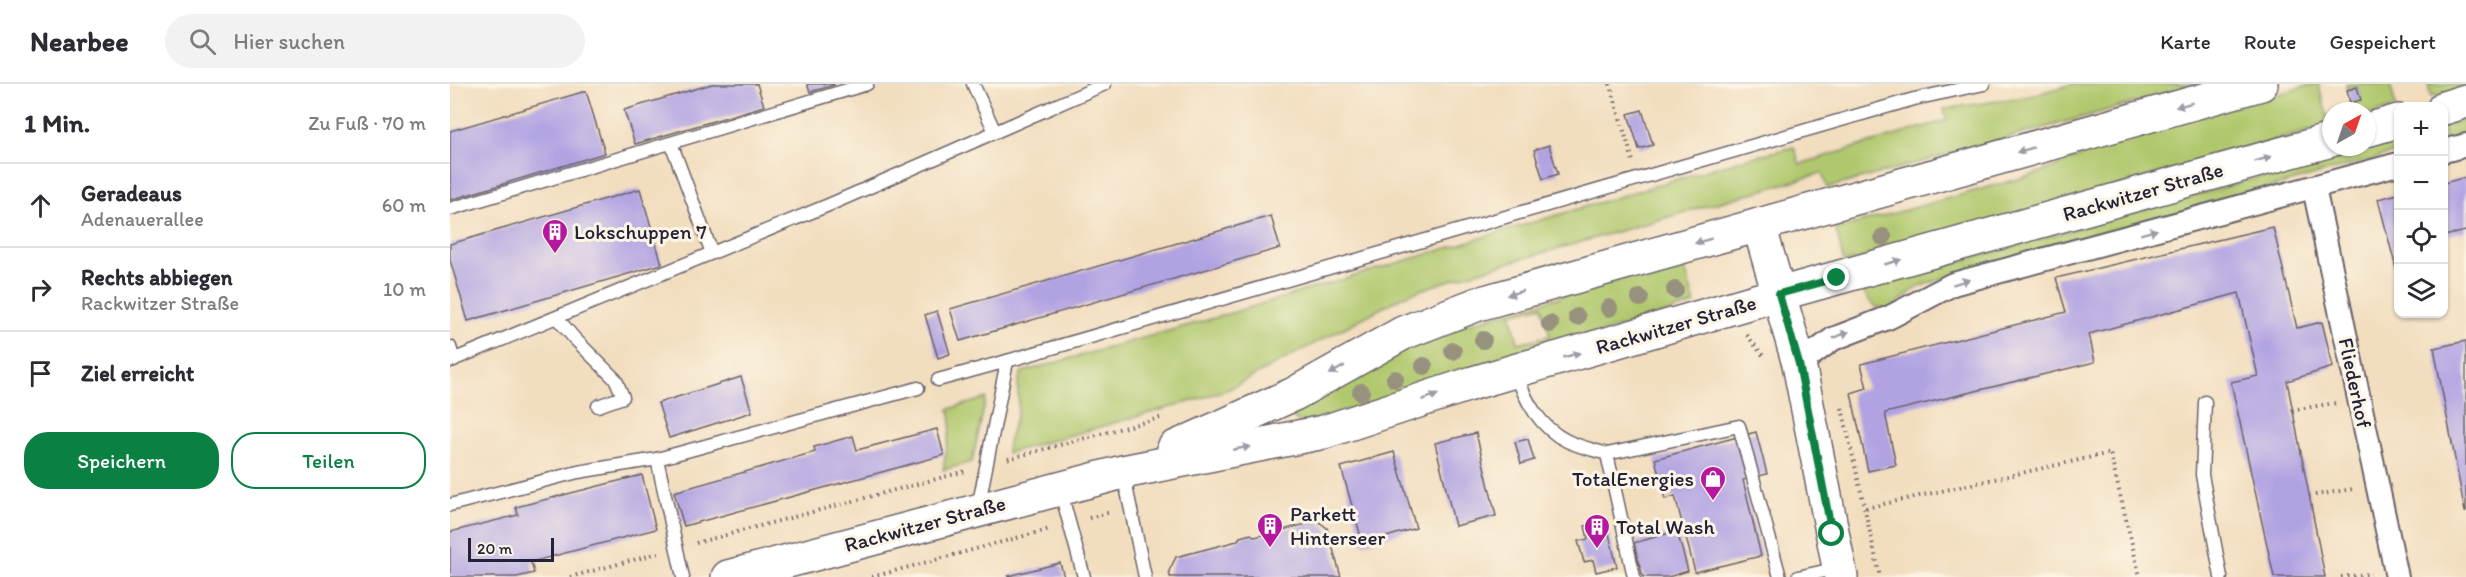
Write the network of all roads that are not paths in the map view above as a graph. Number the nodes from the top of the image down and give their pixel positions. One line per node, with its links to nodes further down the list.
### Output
1 (867, 84): 11 (lane)
2 (973, 84): 10 (lane)
3 (1105, 84): 10 (lane)
4 (1984, 84): 24 (lane)
5 (2261, 84): 18 (main road, Rackwitzer Straße, one-way to 18)
6 (2466, 101): 7 (main road)
7 (2448, 107)
8 (2394, 122): 9 (main road)
9 (2376, 127)
10 (995, 132): 19 (lane)
11 (671, 143): 17 (lane); 19 (lane)
12 (2322, 143): 20 (main road, Rackwitzer Straße, one-way to 12)
13 (2466, 145): 14 (street)
14 (2448, 150)
15 (2394, 165): 16 (street, Rackwitzer Straße)
16 (2313, 188): 25 (street, Rackwitzer Straße, one-way to 16); 46 (street, Fliederhof)
17 (450, 209)
18 (1759, 225): 20 (main road); 33 (main road, Rackwitzer Straße, one-way to 33)
19 (712, 253): 21 (lane)
20 (1779, 294): 25 (main road); 26 (main road, Rackwitzer Straße, one-way to 20)
21 (557, 318): 23 (lane); 30 (lane)
22 (450, 347): 23 (lane)
23 (452, 361)
24 (1007, 361): 27 (lane); 36 (lane)
25 (1799, 364): 37 (main road)
26 (1515, 372): 31 (lane); 33 (main road, Rackwitzer Straße, one-way to 26)
27 (938, 380)
28 (918, 388): 32 (lane)
29 (2205, 402): 45 (lane)
30 (598, 406)
31 (1607, 454): 42 (lane); 43 (lane)
32 (657, 459): 35 (lane); 39 (lane)
33 (1123, 472): 34 (main road, Rackwitzer Straße); 41 (lane)
34 (1060, 488): 36 (main road, Rackwitzer Straße); 40 (lane)
35 (450, 505)
36 (977, 510): 38 (main road, Rackwitzer Straße)
37 (1840, 572): 44 (lane)
38 (760, 573)
39 (683, 577)
40 (1084, 577)
41 (1145, 577)
42 (1634, 577)
43 (1780, 577)
44 (1798, 577)
45 (2221, 577)
46 (2397, 577)

